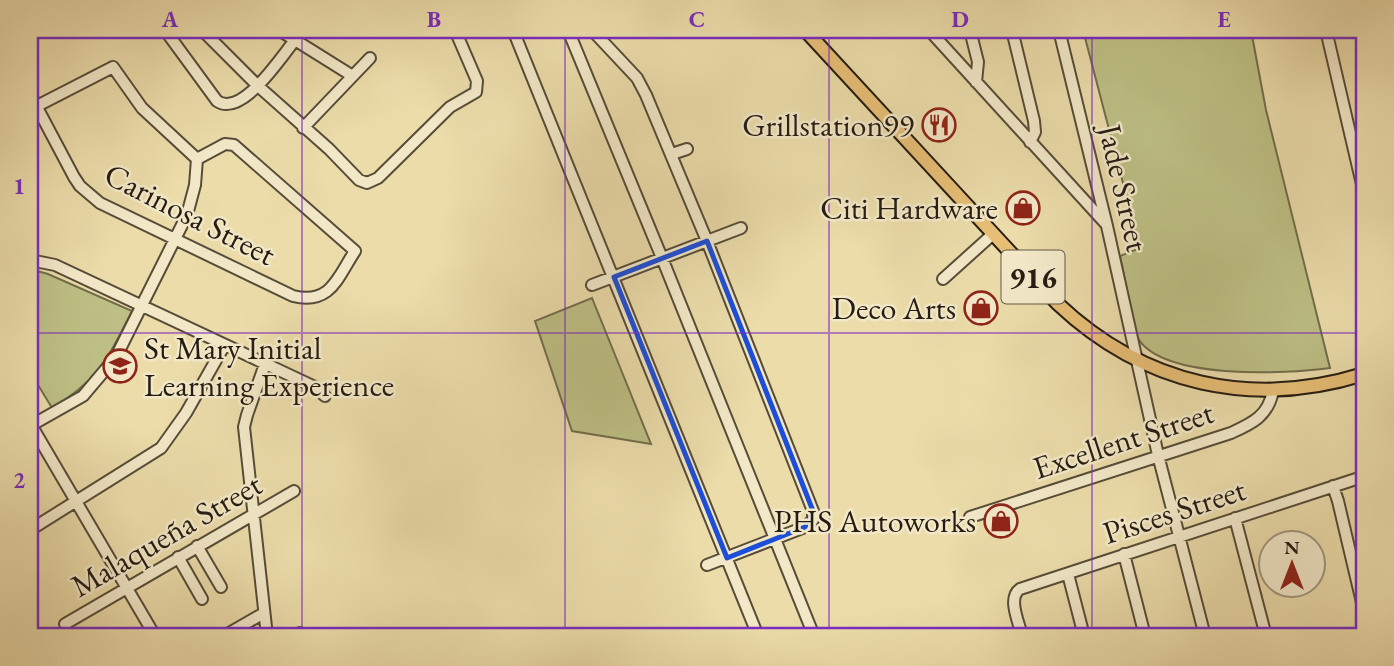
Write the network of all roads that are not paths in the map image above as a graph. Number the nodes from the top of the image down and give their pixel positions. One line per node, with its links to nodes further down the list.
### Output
1 (165, 30): 18 (street)
2 (202, 30): 18 (street)
3 (279, 30): 14 (street)
4 (456, 30): 21 (street)
5 (513, 30): 34 (street)
6 (568, 30): 32 (street)
7 (592, 30): 24 (street)
8 (805, 30): 29 (main road, 916)
9 (929, 30): 17 (street)
10 (970, 30): 17 (street)
11 (1012, 30): 22 (street)
12 (1059, 30): 27 (street, Jade Street)
13 (1326, 30): 26 (street)
14 (295, 40): 16 (street); 18 (street)
15 (370, 58): 16 (street)
16 (351, 75): 21 (street)
17 (976, 82): 22 (street)
18 (258, 86): 21 (street)
19 (30, 94): 20 (street, Carinosa Street)
20 (37, 106): 25 (street); 30 (street, Carinosa Street)
21 (303, 128)
22 (1030, 142): 27 (street)
23 (687, 149): 24 (street)
24 (672, 154): 31 (street)
25 (197, 159): 30 (street); 30 (street, Carinosa Street)
26 (1364, 193)
27 (1107, 226): 39 (street, Jade Street)
28 (741, 228): 31 (street)
29 (993, 234): 35 (street); 39 (main road, 916)
30 (176, 239): 37 (street)
31 (707, 241): 32 (street); 55 (street)
32 (662, 258): 34 (street); 55 (street)
33 (30, 260): 37 (street)
34 (614, 277): 36 (street); 59 (street)
35 (943, 279)
36 (592, 285)
37 (141, 306): 38 (street); 44 (street)
38 (224, 346): 40 (street); 49 (street)
39 (1135, 360): 42 (main road, 916); 45 (street, Jade Street)
40 (265, 365): 43 (street); 50 (street)
41 (1364, 374): 42 (main road, 916)
42 (1273, 391): 45 (street, Excellent Street)
43 (325, 396)
44 (30, 425): 49 (street)
45 (1158, 455): 51 (street, Excellent Street); 54 (street, Jade Street)
46 (1356, 479): 47 (street, Pisces Street)
47 (1332, 486): 52 (street, Pisces Street); 65 (street)
48 (294, 491): 50 (street, Malaqueña Street)
49 (76, 503): 53 (street); 62 (street)
50 (253, 514): 56 (street, Malaqueña Street); 66 (street)
51 (970, 517)
52 (1235, 517): 54 (street, Pisces Street); 77 (street)
53 (30, 530)
54 (1179, 536): 57 (street, Pisces Street); 76 (street, Jade Street)
55 (774, 539): 59 (street); 72 (street)
56 (198, 546): 58 (street, Malaqueña Street); 63 (street)
57 (1124, 554): 61 (street, Pisces Street); 75 (street)
58 (178, 557): 62 (street, Malaqueña Street); 64 (street)
59 (727, 558): 60 (street); 71 (street)
60 (706, 565)
61 (1068, 574): 73 (street, Pisces Street); 74 (street)
62 (126, 587): 67 (street, Malaqueña Street); 68 (street)
63 (221, 587)
64 (202, 599)
65 (1364, 611)
66 (264, 613): 69 (street); 70 (street)
67 (65, 624)
68 (155, 636)
69 (224, 636)
70 (267, 636)
71 (758, 636)
72 (814, 636)
73 (1023, 636)
74 (1084, 636)
75 (1145, 636)
76 (1205, 636)
77 (1266, 636)

